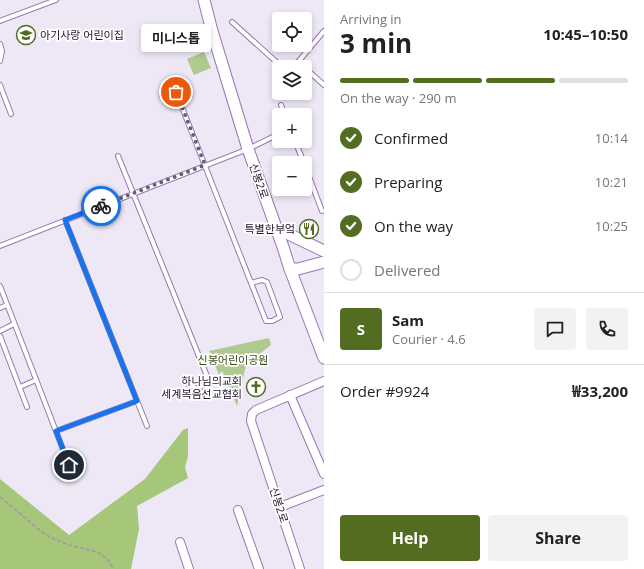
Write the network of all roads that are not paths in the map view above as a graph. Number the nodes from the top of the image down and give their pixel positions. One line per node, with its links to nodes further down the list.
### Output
1 (56, 0): 3 (lane)
2 (204, 0): 18 (street, 신봉2로)
3 (0, 21)
4 (232, 22): 7 (lane)
5 (324, 31): 8 (lane)
6 (0, 44): 9 (lane)
7 (274, 60)
8 (300, 60)
9 (0, 61)
10 (312, 74): 12 (lane)
11 (0, 85): 16 (lane)
12 (324, 85)
13 (176, 92): 20 (lane)
14 (281, 105): 15 (lane)
15 (282, 108)
16 (11, 114)
17 (272, 137): 18 (lane)
18 (248, 149): 20 (lane); 25 (street, 신봉2로)
19 (118, 156): 22 (lane)
20 (205, 165): 22 (lane); 30 (lane)
21 (312, 185): 23 (lane)
22 (133, 194): 24 (lane); 40 (lane)
23 (322, 211)
24 (65, 220): 26 (lane); 43 (lane)
25 (276, 228): 27 (street); 29 (street, 신봉2로)
26 (0, 246)
27 (324, 252)
28 (324, 262): 29 (street)
29 (290, 269): 37 (street, 신봉2로)
30 (251, 283): 30 (lane)
31 (0, 286): 32 (lane)
32 (7, 305): 33 (lane); 34 (lane)
33 (0, 308)
34 (14, 324): 35 (lane); 38 (lane)
35 (0, 331)
36 (0, 336): 41 (lane)
37 (324, 358)
38 (36, 380): 41 (lane); 46 (lane)
39 (324, 381): 42 (street, 신봉2로)
40 (188, 384)
41 (20, 387): 44 (lane)
42 (290, 395): 48 (street); 50 (street, 신봉2로)
43 (137, 401): 45 (lane); 46 (lane)
44 (27, 407)
45 (147, 426)
46 (56, 431): 47 (lane)
47 (69, 465)
48 (324, 474)
49 (324, 490): 50 (street)
50 (280, 507): 55 (street, 신봉2로)
51 (238, 510): 54 (street)
52 (180, 542): 53 (street)
53 (189, 569)
54 (259, 569)
55 (300, 569)

